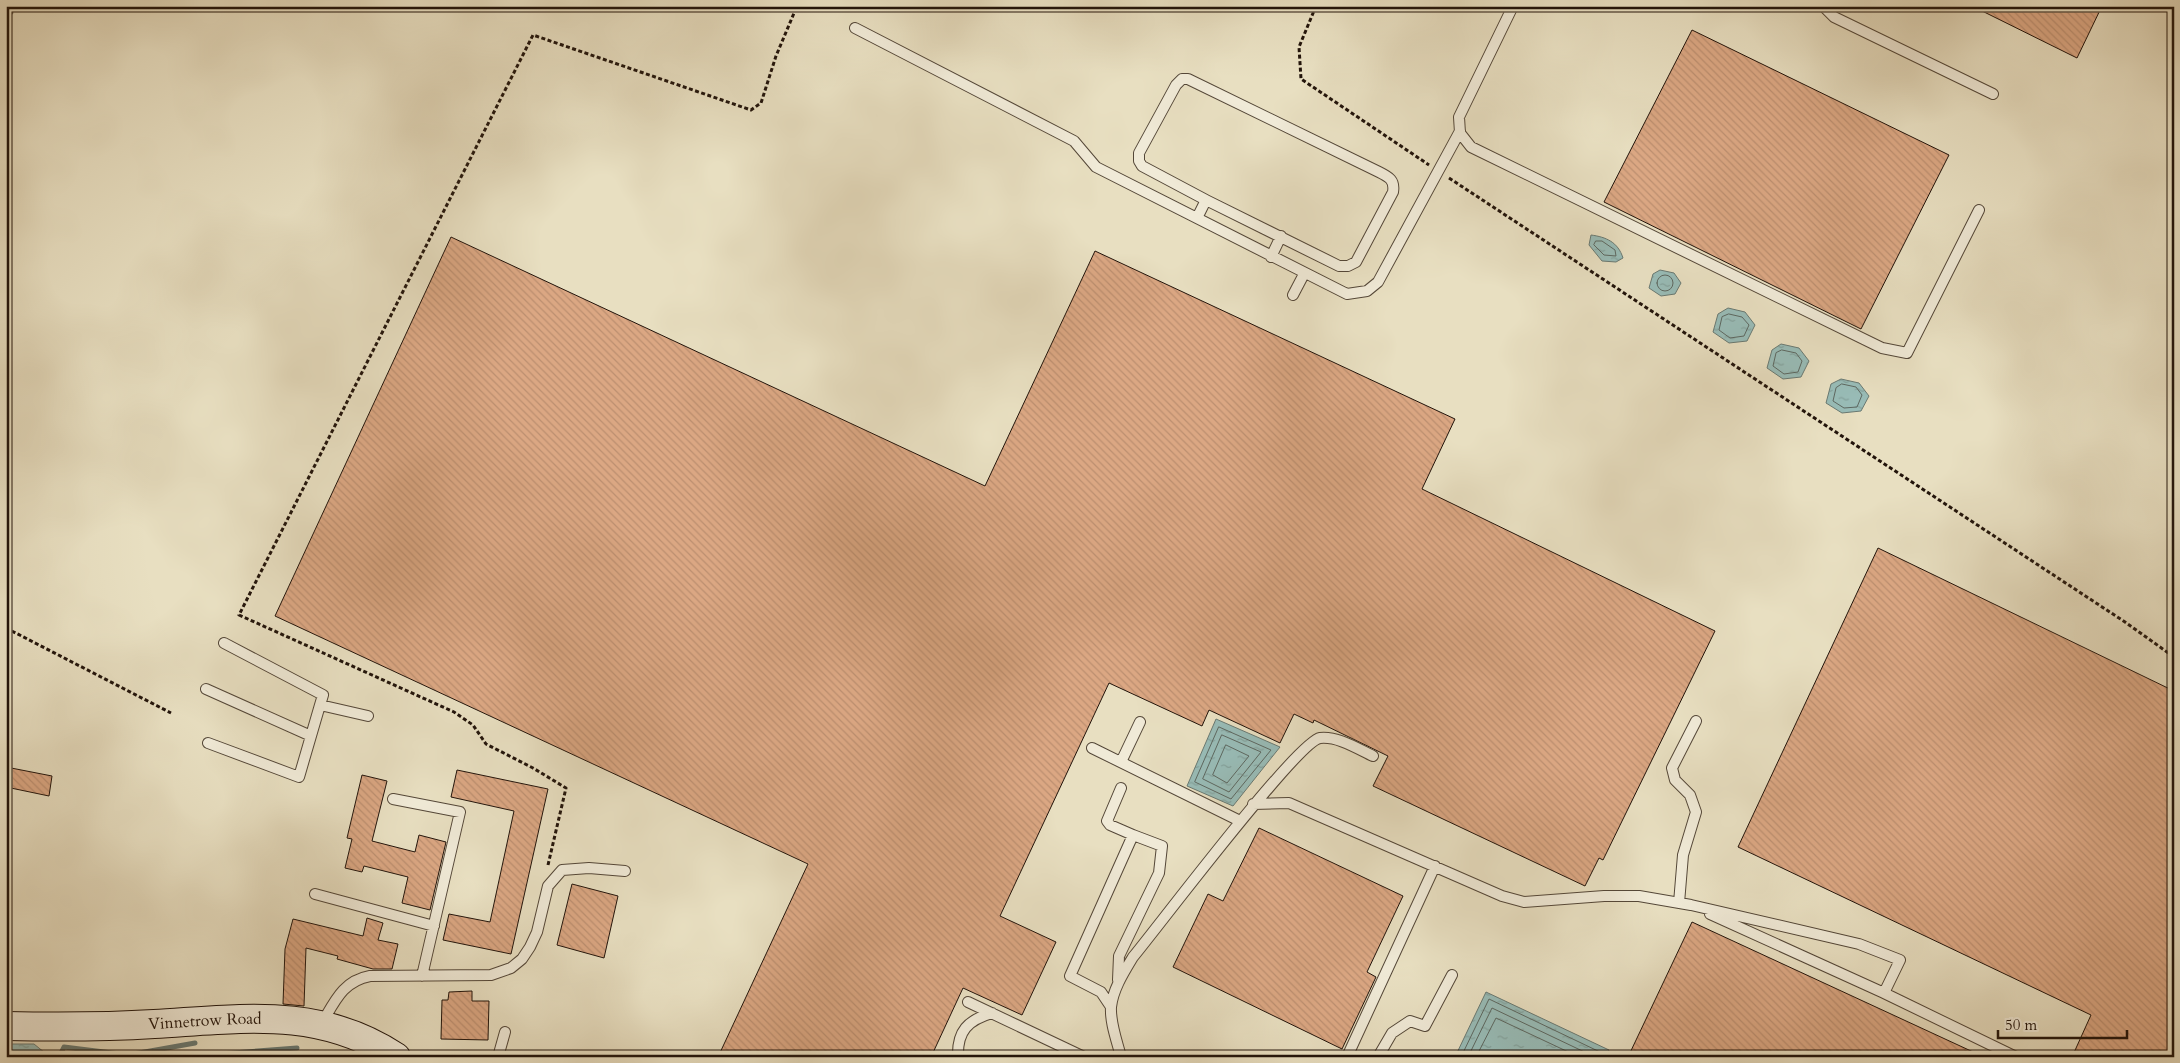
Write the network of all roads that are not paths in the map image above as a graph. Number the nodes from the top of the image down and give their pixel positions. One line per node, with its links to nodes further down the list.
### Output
1 (1513, 6): 5 (lane)
2 (1823, 6): 4 (lane)
3 (855, 28): 8 (lane)
4 (1993, 94)
5 (1460, 131): 7 (lane); 11 (lane)
6 (1206, 200): 8 (lane); 9 (lane); 9 (lane)
7 (1979, 210)
8 (1197, 218): 10 (lane)
9 (1281, 236): 10 (lane)
10 (1271, 257): 11 (lane)
11 (1304, 274): 12 (lane)
12 (1293, 295)
13 (224, 643): 15 (lane)
14 (206, 689): 19 (lane)
15 (320, 706): 16 (lane); 19 (lane)
16 (368, 716)
17 (1696, 721): 32 (lane)
18 (1140, 722): 23 (lane)
19 (311, 736): 20 (lane)
20 (208, 742)
21 (1092, 748): 23 (lane)
22 (1373, 756): 26 (lane)
23 (1121, 762): 27 (lane)
24 (1121, 788): 28 (lane)
25 (393, 799): 34 (lane)
26 (1253, 804): 27 (lane); 29 (lane)
27 (1240, 821): 37 (lane)
28 (1133, 835): 37 (lane); 40 (lane)
29 (1435, 866): 32 (lane); 50 (lane)
30 (626, 871): 36 (lane)
31 (315, 894): 34 (lane)
32 (1679, 903): 33 (lane)
33 (1691, 905): 38 (lane); 38 (lane)
34 (434, 926): 36 (lane)
35 (1452, 975): 51 (lane)
36 (422, 976): 42 (lane)
37 (1118, 984): 40 (lane)
38 (1884, 993): 52 (lane)
39 (968, 1002): 41 (lane)
40 (1111, 1007): 49 (lane)
41 (992, 1013): 47 (lane); 48 (lane)
42 (322, 1024): 43 (street, Vinnetrow Road); 45 (street, Vinnetrow Road)
43 (6, 1026)
44 (505, 1032): 46 (lane)
45 (396, 1057)
46 (498, 1057)
47 (958, 1057)
48 (1084, 1057)
49 (1121, 1057)
50 (1347, 1057)
51 (1378, 1057)
52 (2016, 1057)

